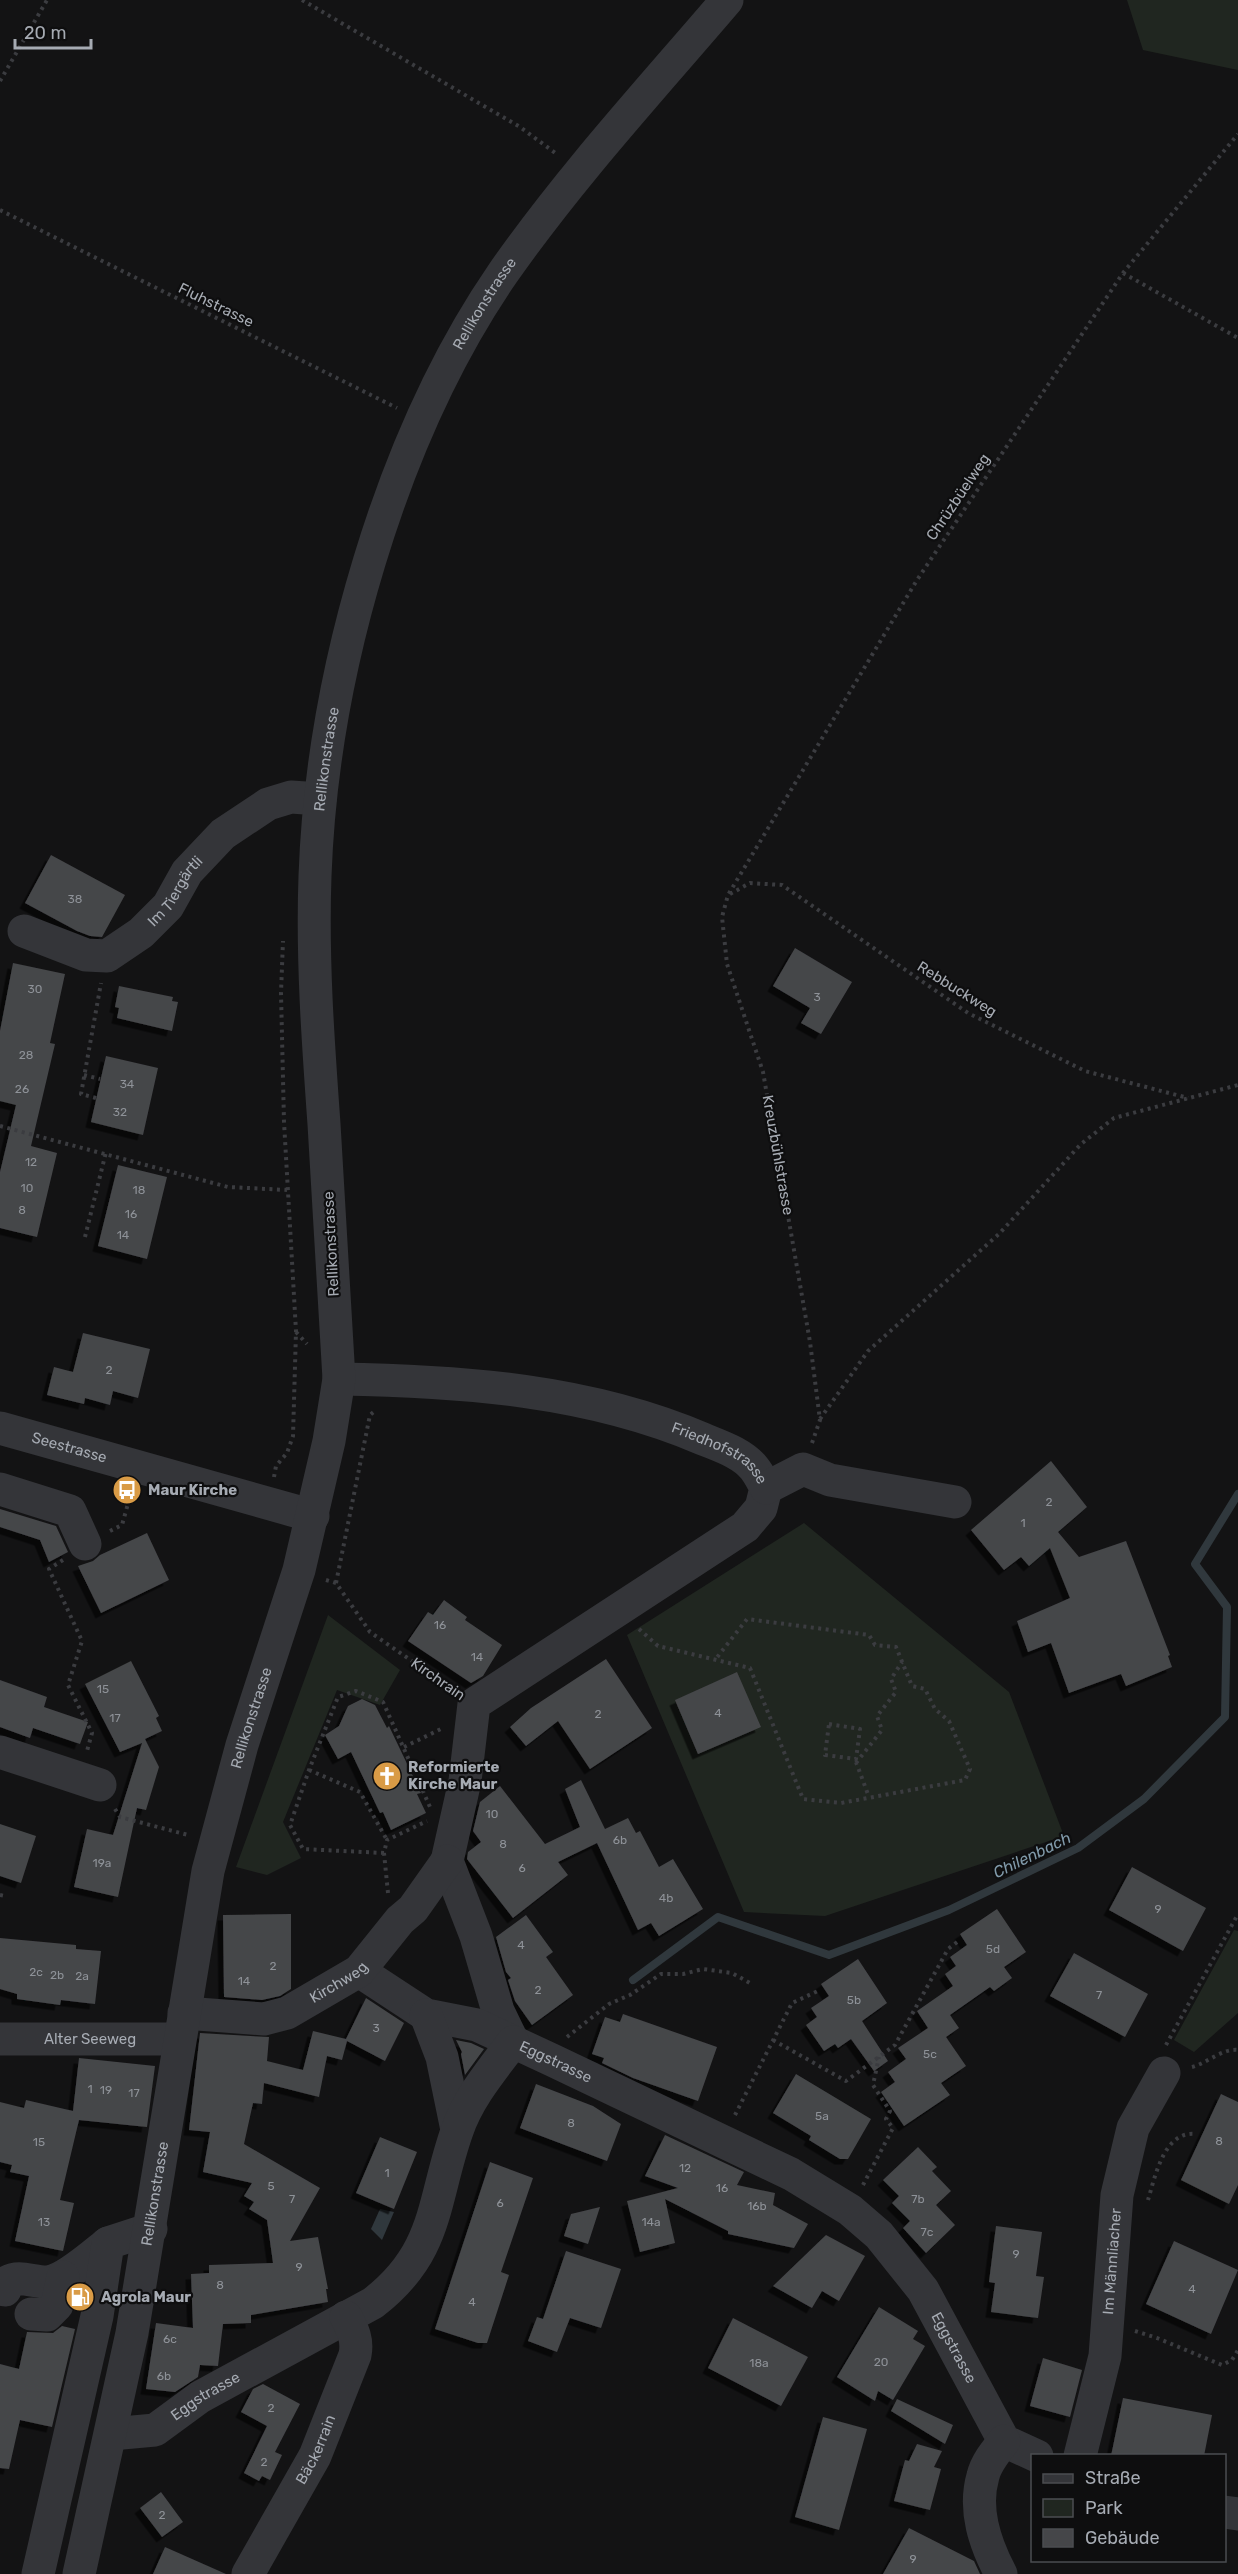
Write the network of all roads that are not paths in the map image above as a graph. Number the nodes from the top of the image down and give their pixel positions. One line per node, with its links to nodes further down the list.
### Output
1 (727, 0): 2 (street, Rellikonstrasse)
2 (320, 799): 3 (street, Im Tiergärtli); 4 (street, Rellikonstrasse)
3 (24, 931)
4 (339, 1379): 6 (street, Friedhofstrasse); 9 (street, Rellikonstrasse)
5 (0, 1428): 9 (street, Seestrasse)
6 (766, 1488): 8 (street); 11 (street, Friedhofstrasse)
7 (0, 1489): 10 (street)
8 (955, 1502)
9 (313, 1516): 17 (street, Rellikonstrasse)
10 (95, 1538)
11 (474, 1709): 14 (street, Kirchrain)
12 (0, 1752): 13 (street)
13 (90, 1782)
14 (447, 1861): 15 (street, Kirchweg); 19 (street)
15 (359, 1971): 16 (street); 17 (street, Kirchweg)
16 (426, 2015): 19 (street); 21 (street)
17 (181, 2026): 18 (street, Alter Seeweg); 22 (street, Rellikonstrasse)
18 (0, 2039)
19 (513, 2042): 21 (street, Eggstrasse); 31 (street, Eggstrasse)
20 (1164, 2073): 33 (street, Im Männliacher)
21 (457, 2130): 28 (street, Eggstrasse)
22 (150, 2229): 23 (street); 29 (street, Rellikonstrasse)
23 (108, 2244): 24 (street); 27 (street)
24 (63, 2277): 25 (street); 26 (street)
25 (5, 2290)
26 (31, 2314)
27 (97, 2316): 29 (street); 34 (street)
28 (346, 2317): 30 (street, Eggstrasse); 36 (street, Bäckerrain)
29 (132, 2333): 30 (street, Rellikonstrasse)
30 (111, 2434): 35 (street, Rellikonstrasse)
31 (1004, 2441): 32 (street); 37 (street)
32 (1033, 2454)
33 (1080, 2454)
34 (38, 2574)
35 (79, 2574)
36 (248, 2574)
37 (1001, 2574)

